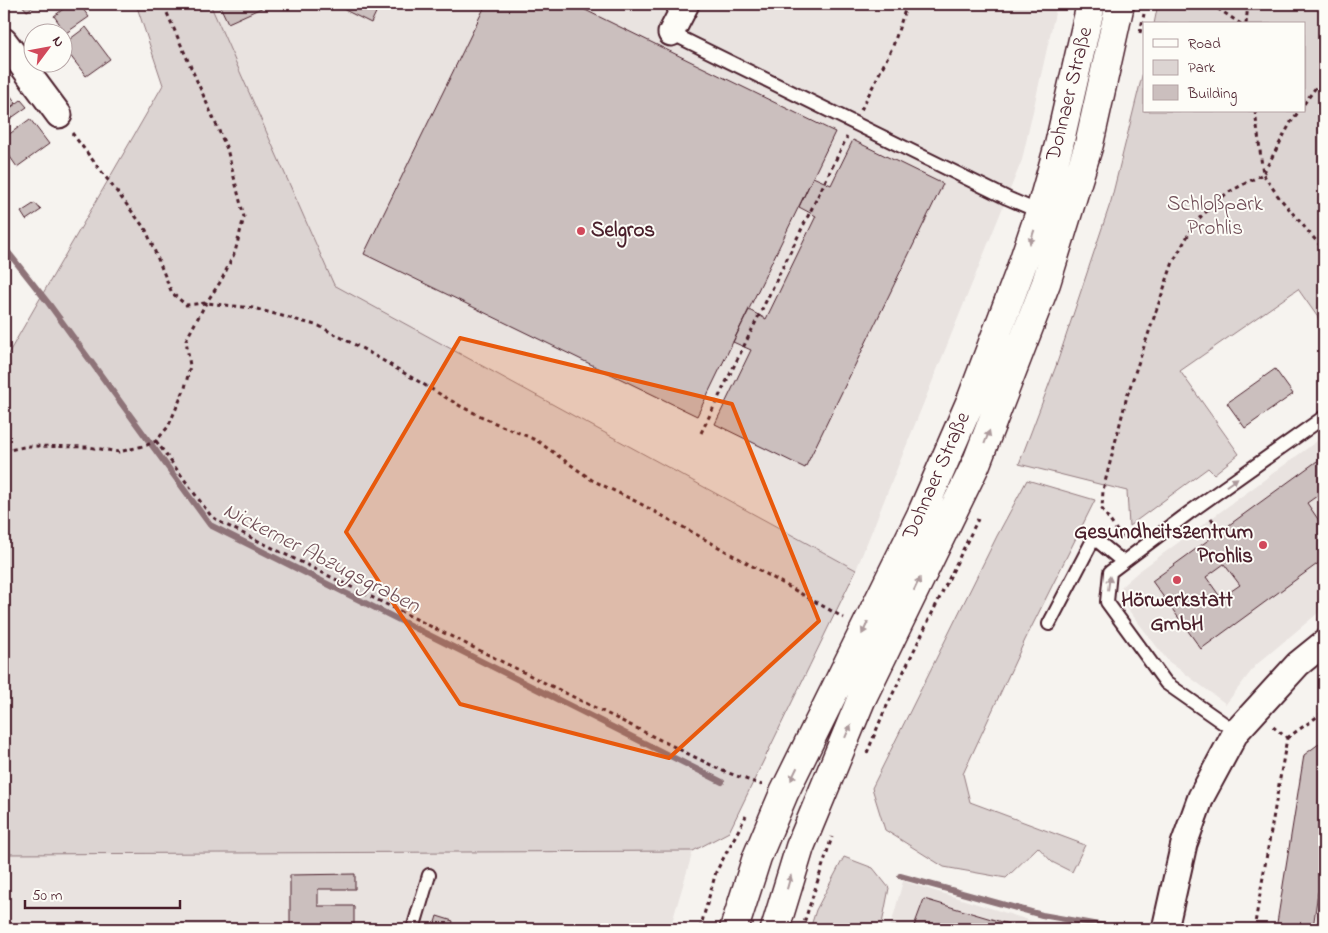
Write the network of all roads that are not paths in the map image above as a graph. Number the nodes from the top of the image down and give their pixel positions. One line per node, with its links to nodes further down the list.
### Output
1 (686, 4): 4 (street)
2 (1091, 4): 7 (main road, Dohnaer Straße)
3 (1120, 4): 16 (main road, Dohnaer Straße, one-way to 3)
4 (671, 32): 7 (lane)
5 (4, 41): 6 (street)
6 (59, 116)
7 (1040, 212): 15 (main road, Dohnaer Straße, one-way to 15)
8 (1324, 417): 9 (lane, one-way to 8)
9 (1128, 558): 10 (lane); 12 (lane, one-way to 9)
10 (1048, 624)
11 (1324, 644): 12 (street)
12 (1236, 732): 17 (street)
13 (429, 875): 14 (lane)
14 (413, 929)
15 (734, 929)
16 (775, 929)
17 (1165, 929)

